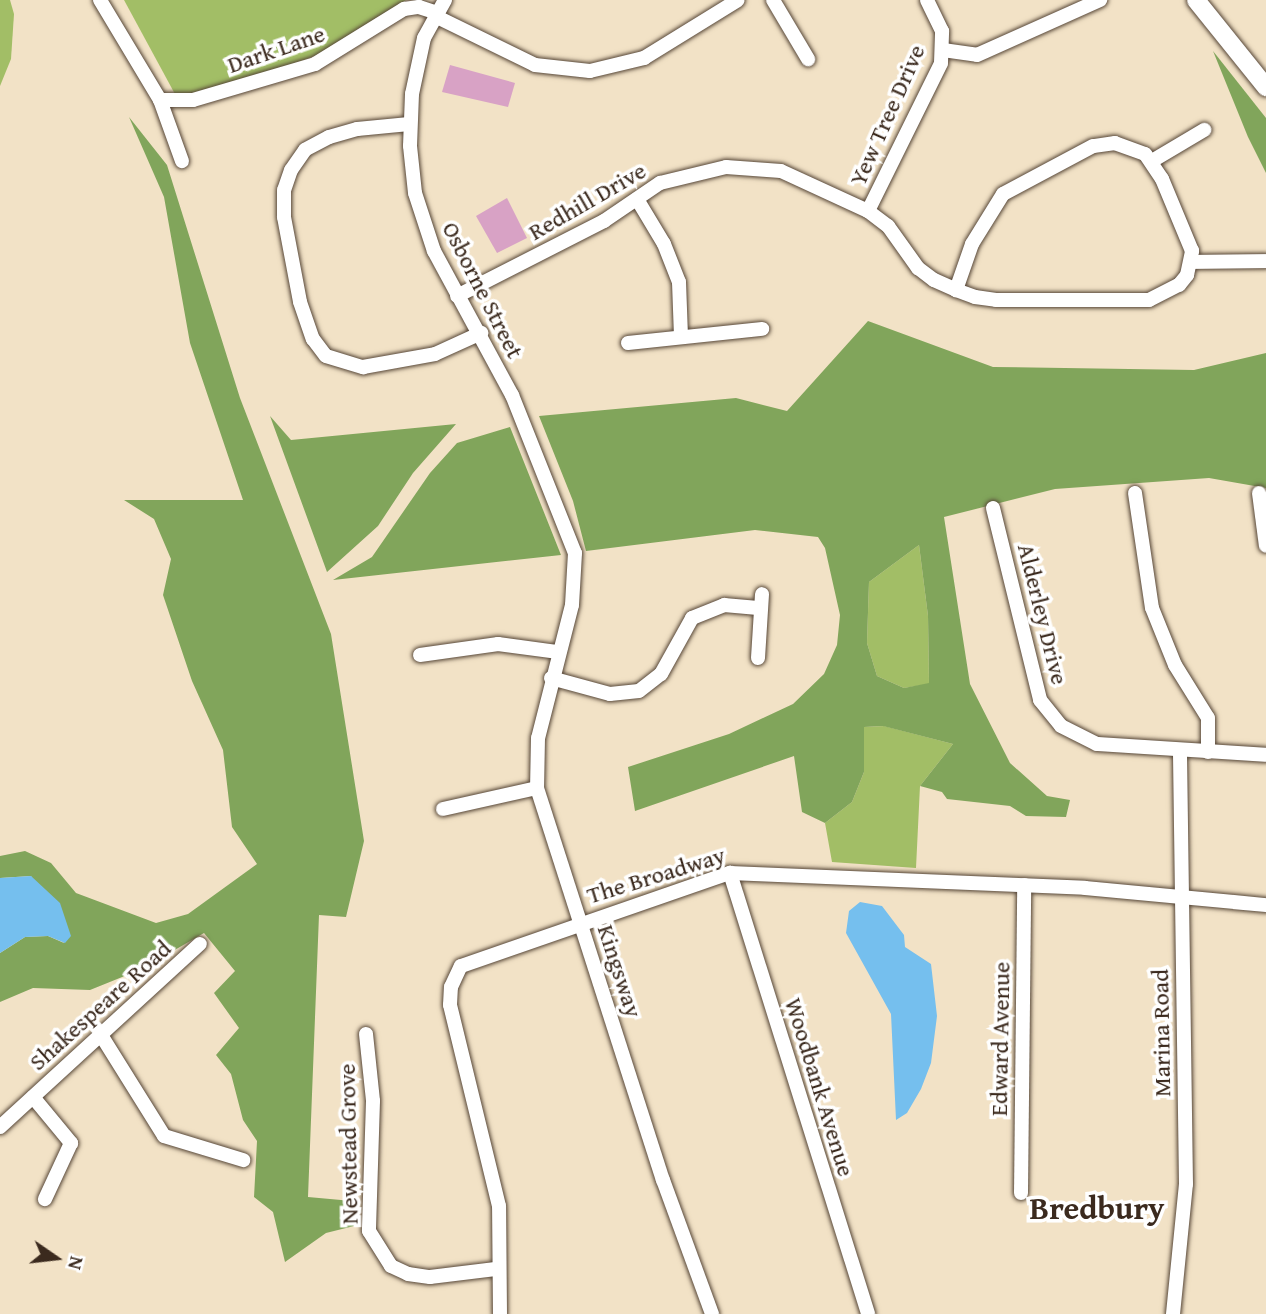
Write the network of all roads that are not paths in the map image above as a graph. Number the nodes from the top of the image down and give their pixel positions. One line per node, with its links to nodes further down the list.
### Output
1 (100, 0): 12 (street)
2 (445, 0): 8 (street, Osborne Street)
3 (738, 0): 8 (street)
4 (773, 0): 10 (street)
5 (927, 0): 9 (street, Yew Tree Drive)
6 (1100, 0): 9 (street)
7 (1196, 0): 11 (main road)
8 (436, 15): 12 (street, Dark Lane); 13 (street, Osborne Street)
9 (943, 50): 18 (street, Yew Tree Drive)
10 (808, 59)
11 (1265, 84)
12 (160, 100): 15 (street)
13 (409, 124): 22 (street, Osborne Street); 24 (street)
14 (1204, 130): 16 (street)
15 (182, 161)
16 (1152, 162): 20 (street); 21 (street)
17 (637, 199): 18 (street, Redhill Drive); 22 (street, Redhill Drive); 25 (street)
18 (868, 211): 21 (street, Redhill Drive)
19 (1266, 261): 20 (street)
20 (1193, 262): 21 (street, Redhill Drive)
21 (956, 290)
22 (457, 296): 24 (street, Osborne Street)
23 (762, 328): 25 (street)
24 (481, 333): 31 (street, Osborne Street)
25 (681, 337): 26 (street)
26 (628, 343)
27 (1135, 493): 37 (street)
28 (1259, 493): 30 (street)
29 (993, 508): 36 (street, Alderley Drive)
30 (1266, 546)
31 (575, 553): 32 (street, Kingsway)
32 (558, 652): 33 (street); 35 (street, Kingsway)
33 (420, 655)
34 (758, 658): 35 (street)
35 (551, 678): 39 (street, Kingsway)
36 (1180, 751): 37 (street, Alderley Drive); 43 (street, Marina Road)
37 (1208, 752): 38 (street, Alderley Drive)
38 (1266, 755)
39 (537, 788): 40 (street); 45 (street, Kingsway)
40 (443, 809)
41 (730, 873): 42 (street, The Broadway); 45 (street, The Broadway); 57 (street, Woodbank Avenue)
42 (1024, 885): 43 (street, The Broadway); 52 (street, Edward Avenue)
43 (1181, 898): 44 (street, The Broadway); 58 (street, Marina Road)
44 (1266, 905)
45 (580, 922): 54 (street, The Broadway); 56 (street, Kingsway)
46 (200, 944): 48 (street, Shakespeare Road)
47 (366, 1034): 54 (street, Newstead Grove)
48 (100, 1035): 49 (street, Shakespeare Road); 51 (street)
49 (33, 1097): 50 (street, Shakespeare Road); 53 (street)
50 (0, 1128)
51 (243, 1160)
52 (1021, 1193)
53 (45, 1199)
54 (496, 1269): 55 (street, The Broadway)
55 (500, 1314)
56 (712, 1314)
57 (868, 1314)
58 (1173, 1314)

